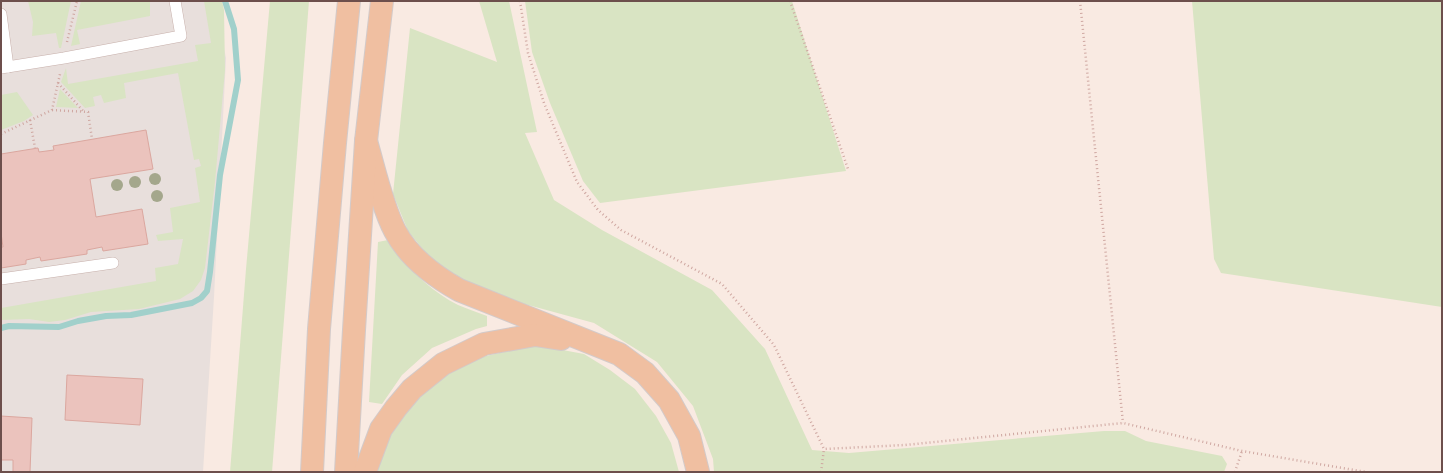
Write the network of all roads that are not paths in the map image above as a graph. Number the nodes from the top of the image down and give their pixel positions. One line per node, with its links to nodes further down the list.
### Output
1 (175, 1): 5 (lane)
2 (349, 1): 10 (main road)
3 (382, 1): 6 (main road)
4 (1, 14): 5 (lane)
5 (5, 67)
6 (366, 141): 9 (main road); 11 (main road)
7 (113, 263): 8 (lane)
8 (1, 279)
9 (590, 342): 12 (main road); 13 (main road)
10 (312, 472)
11 (346, 472)
12 (365, 472)
13 (698, 472)

